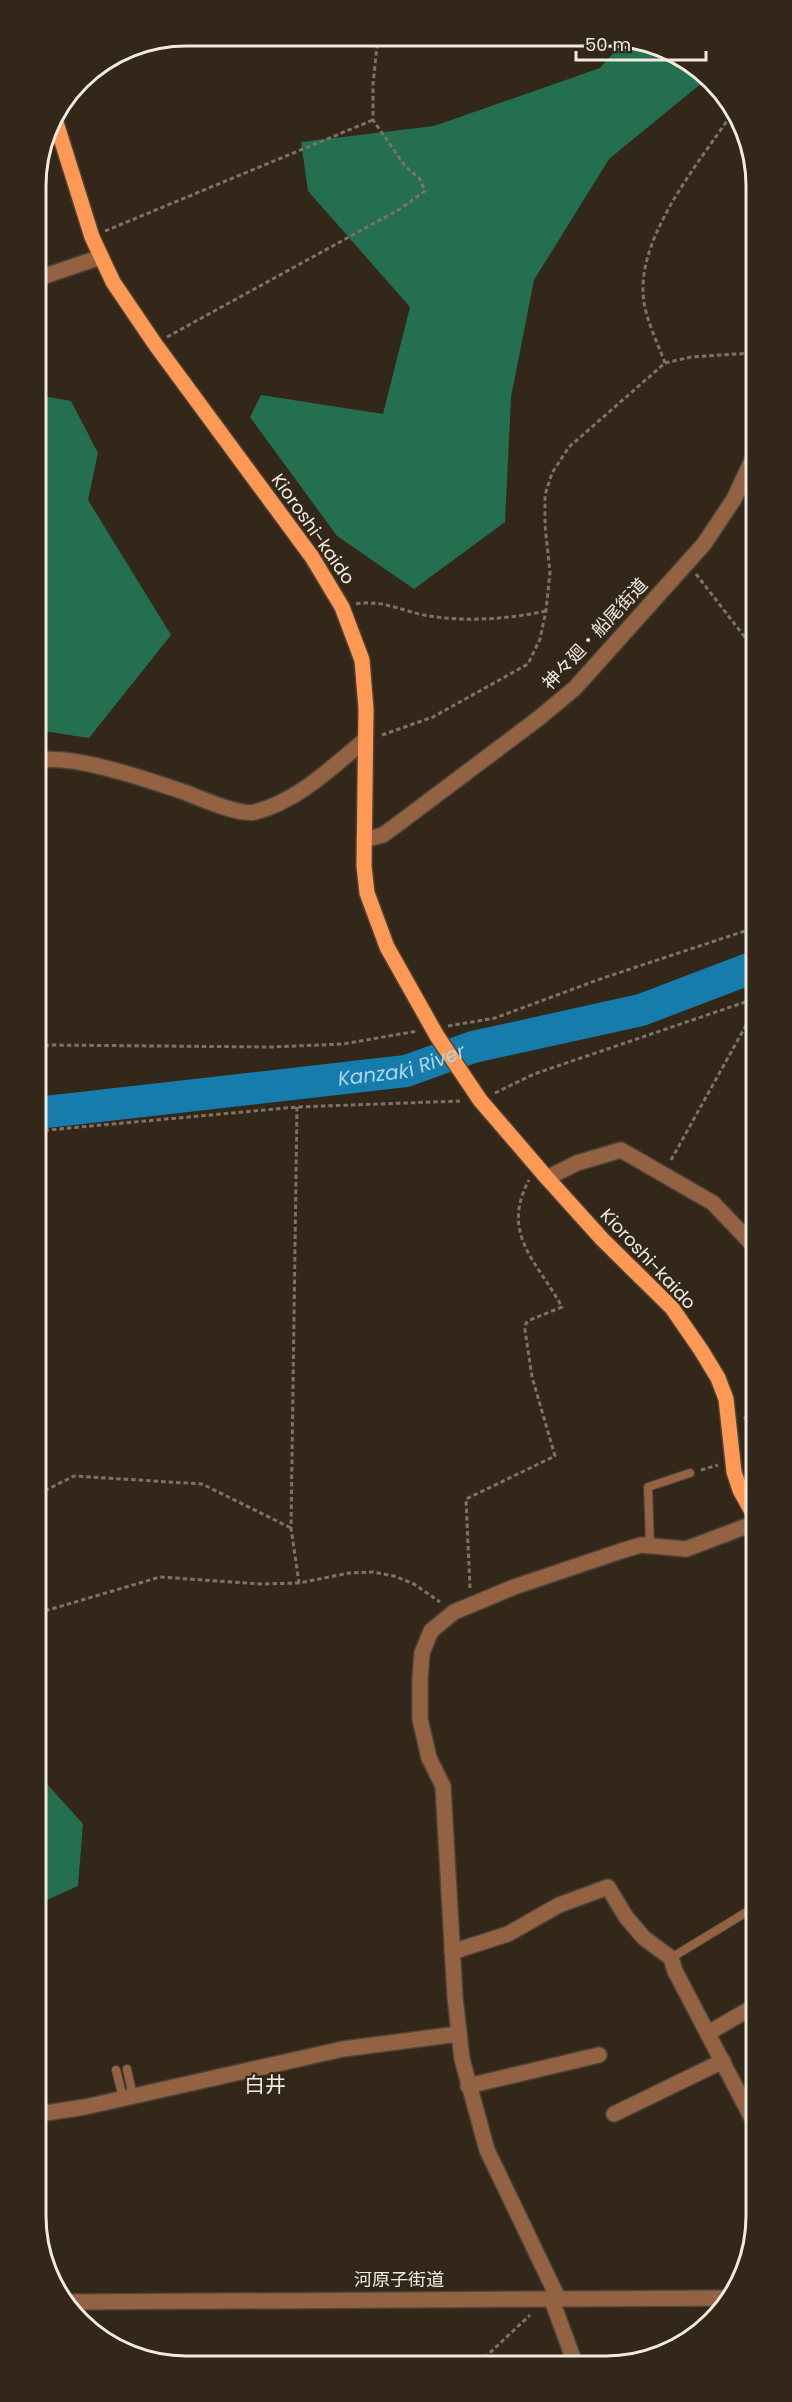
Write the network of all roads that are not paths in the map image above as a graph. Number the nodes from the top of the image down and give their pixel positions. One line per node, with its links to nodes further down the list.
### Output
1 (58, 130): 2 (main road, Kioroshi-kaido)
2 (101, 257): 3 (street); 5 (main road, Kioroshi-kaido)
3 (47, 275)
4 (746, 474): 7 (street, 神々廻・船尾街道)
5 (365, 740): 6 (street); 7 (main road, Kioroshi-kaido)
6 (47, 760)
7 (364, 840): 8 (main road, Kioroshi-kaido)
8 (546, 1178): 9 (street); 11 (main road, Kioroshi-kaido)
9 (745, 1238)
10 (690, 1473): 13 (lane)
11 (745, 1500)
12 (745, 1527): 13 (street)
13 (650, 1545): 15 (street)
14 (745, 1912): 16 (lane)
15 (452, 1952): 16 (street); 19 (street)
16 (671, 1958): 18 (street)
17 (745, 2012): 18 (street)
18 (708, 2033): 21 (street)
19 (458, 2034): 24 (street); 26 (street)
20 (599, 2055): 24 (street)
21 (723, 2061): 25 (street); 28 (street)
22 (127, 2069): 26 (lane)
23 (116, 2070): 26 (lane)
24 (468, 2086): 29 (street)
25 (745, 2092)
26 (128, 2097): 27 (street)
27 (46, 2113)
28 (614, 2114)
29 (552, 2298): 30 (street, 河原子街道); 31 (street, 河原子街道); 32 (street)
30 (718, 2298)
31 (75, 2301)
32 (573, 2356)

